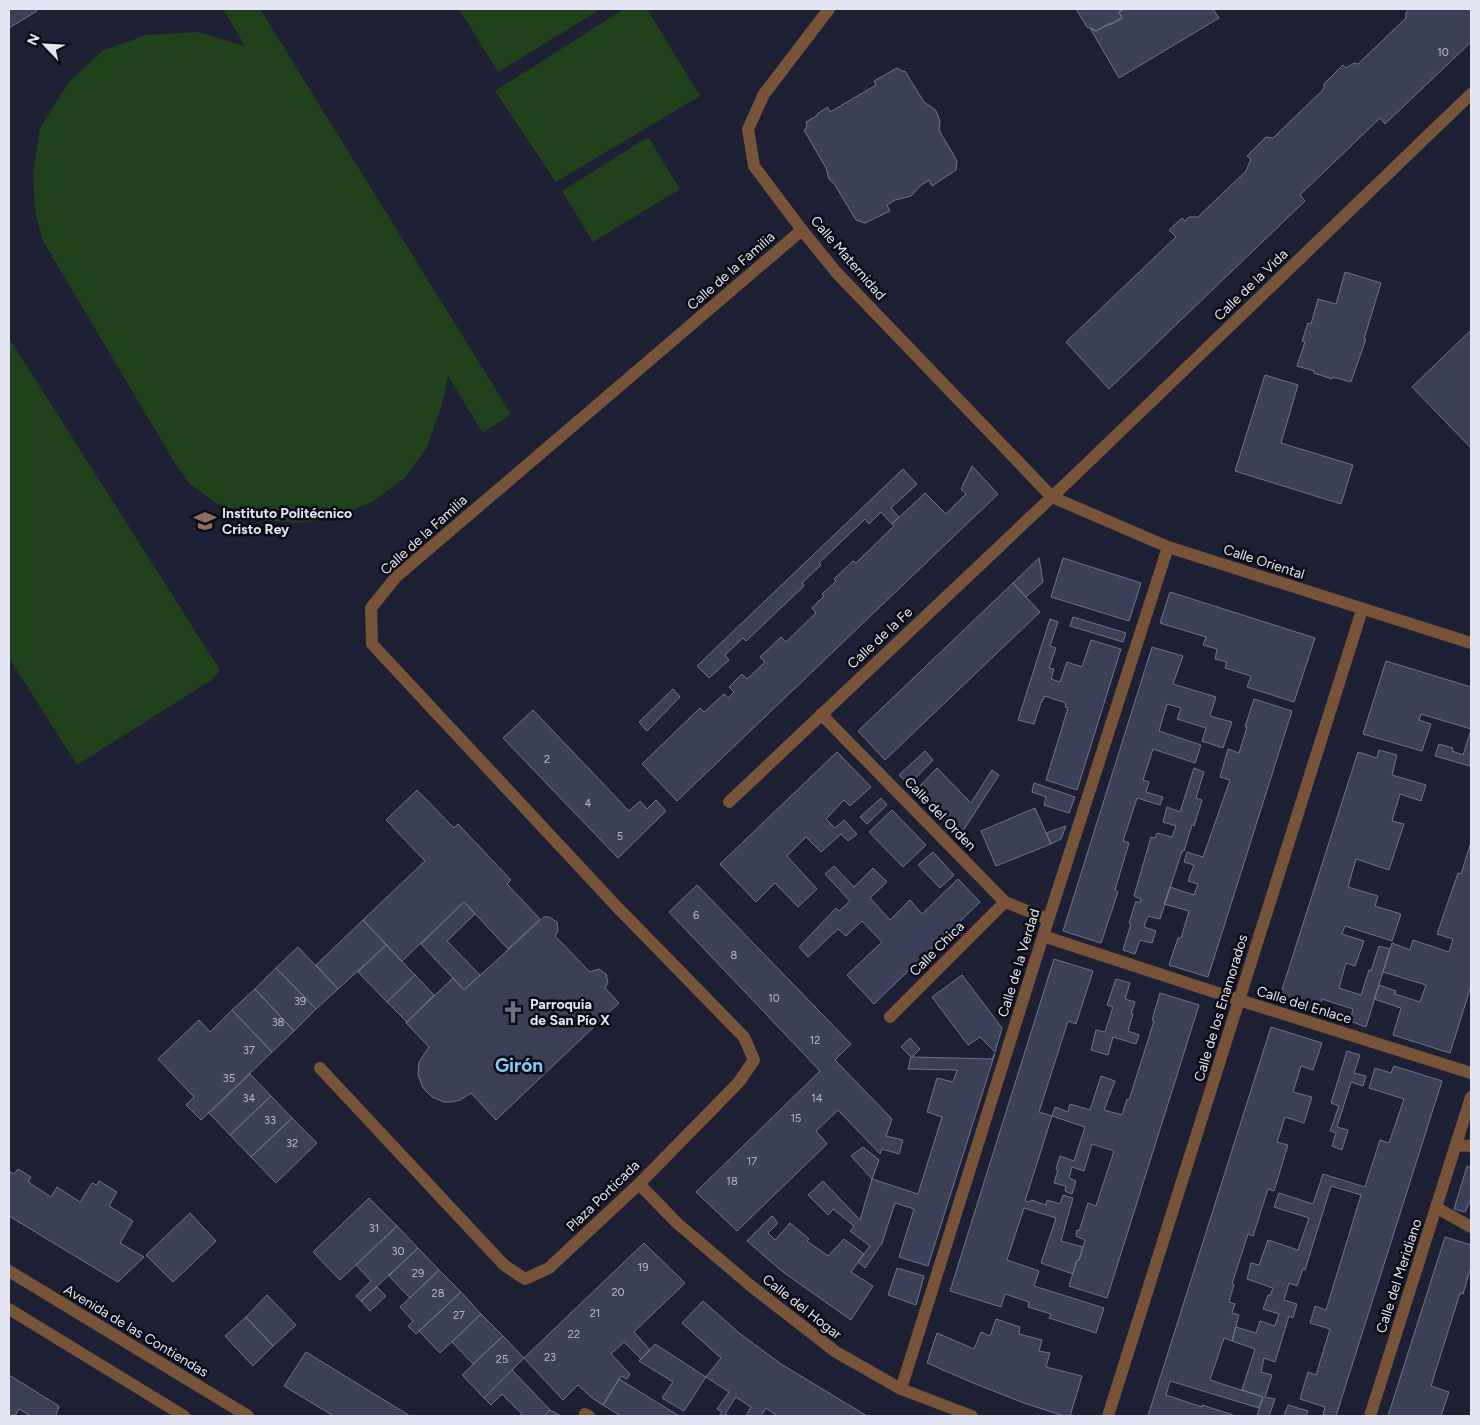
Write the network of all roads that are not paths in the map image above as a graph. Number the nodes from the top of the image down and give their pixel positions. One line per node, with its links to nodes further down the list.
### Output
1 (829, 9): 3 (street, Calle Maternidad)
2 (1471, 94): 4 (street, Calle de la Vida)
3 (802, 230): 4 (street, Calle Maternidad); 11 (street, Calle de la Familia)
4 (1052, 497): 5 (street, Calle Oriental); 8 (street, Calle de la Fe)
5 (1168, 547): 6 (street, Calle Oriental); 12 (street, Calle de la Verdad)
6 (1362, 610): 7 (street, Calle Oriental); 14 (street, Calle de los Enamorados)
7 (1471, 643)
8 (821, 714): 9 (street, Calle de la Fe); 10 (street, Calle del Orden)
9 (729, 802)
10 (1005, 902): 12 (street, Calle del Orden); 15 (street, Calle Chica)
11 (618, 908): 21 (street, Plaza Porticada)
12 (1048, 919): 13 (street, Calle de la Verdad)
13 (1043, 936): 14 (street, Calle del Enlace); 26 (street, Calle de la Verdad)
14 (1239, 1000): 17 (street, Calle del Enlace); 30 (street, Calle de los Enamorados)
15 (890, 1017)
16 (320, 1068): 21 (street, Plaza Porticada)
17 (1471, 1073)
18 (1471, 1097): 19 (street, Calle del Meridiano)
19 (1456, 1145): 20 (street); 22 (street, Calle del Meridiano)
20 (1471, 1146)
21 (639, 1184): 26 (street, Calle del Hogar)
22 (1437, 1208): 23 (street); 31 (street, Calle del Meridiano)
23 (1471, 1227)
24 (9, 1271): 28 (street, Avenida de las Contiendas)
25 (9, 1308): 27 (street)
26 (901, 1389): 29 (street, Calle del Hogar)
27 (184, 1416)
28 (248, 1416)
29 (972, 1416)
30 (1108, 1416)
31 (1370, 1416)

